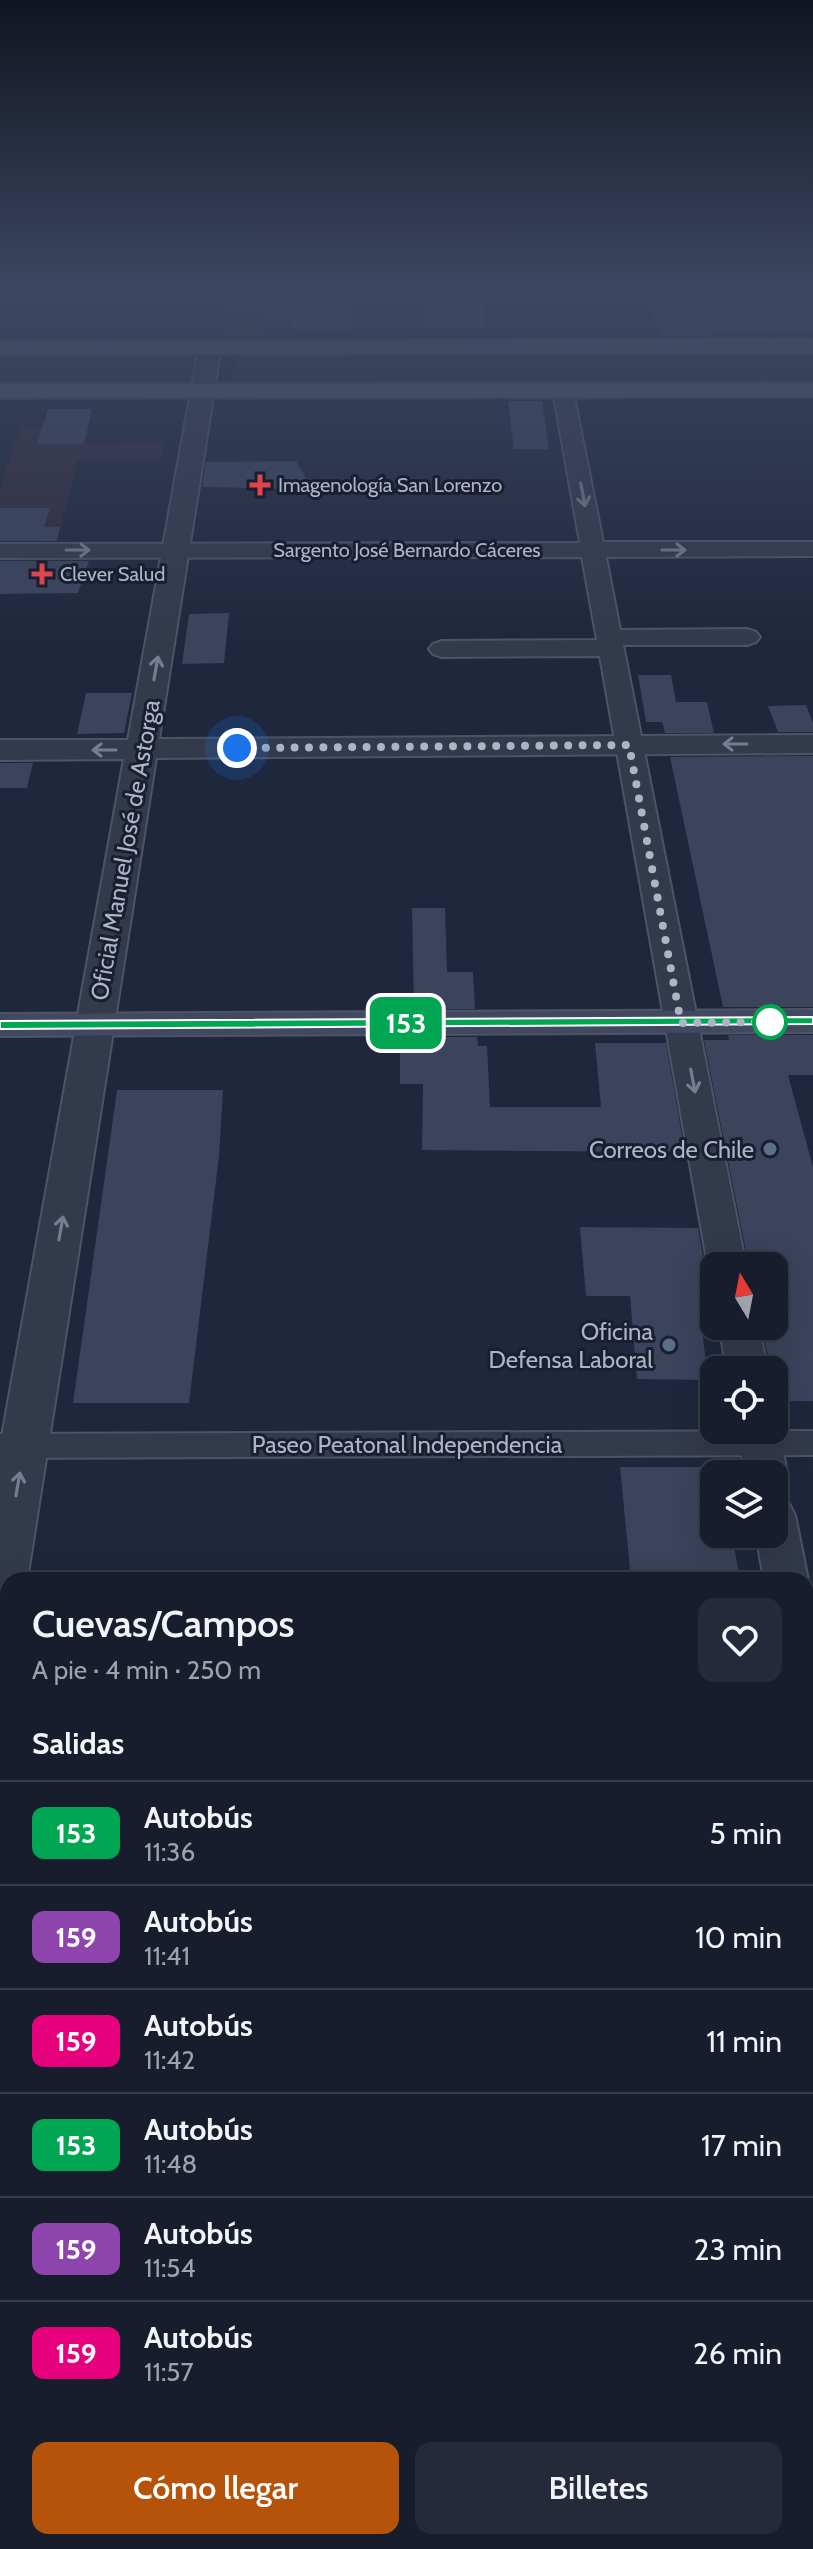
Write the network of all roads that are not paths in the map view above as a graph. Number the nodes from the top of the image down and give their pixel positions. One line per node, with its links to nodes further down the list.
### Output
1 (208, 407): 4 (street, Oficial Manuel José de Astorga)
2 (566, 407): 5 (street, one-way to 5)
3 (813, 549): 5 (street, Sargento José Bernardo Cáceres, one-way to 3)
4 (175, 550): 5 (street, Sargento José Bernardo Cáceres); 6 (street, Sargento José Bernardo Cáceres, one-way to 4); 13 (street, Oficial Manuel José de Astorga, one-way to 4)
5 (593, 550): 8 (street)
6 (0, 551)
7 (747, 637): 8 (street)
8 (611, 643): 9 (street); 11 (street)
9 (442, 649)
10 (813, 744): 11 (street, one-way to 11)
11 (629, 745): 13 (street); 15 (street)
12 (0, 750): 13 (street, one-way to 12)
13 (142, 750): 17 (street, Oficial Manuel José de Astorga)
14 (813, 1021): 15 (main road)
15 (681, 1023): 17 (main road); 18 (street, one-way to 18)
16 (0, 1025): 17 (main road)
17 (95, 1025): 20 (street, Oficial Manuel José de Astorga, one-way to 17)
18 (724, 1252)
19 (813, 1443): 21 (street, Paseo Peatonal Independencia)
20 (12, 1446): 21 (street, Paseo Peatonal Independencia); 23 (street, Oficial Manuel José de Astorga, one-way to 20)
21 (762, 1449)
22 (780, 1548): 24 (street)
23 (1, 1572)
24 (785, 1572)

